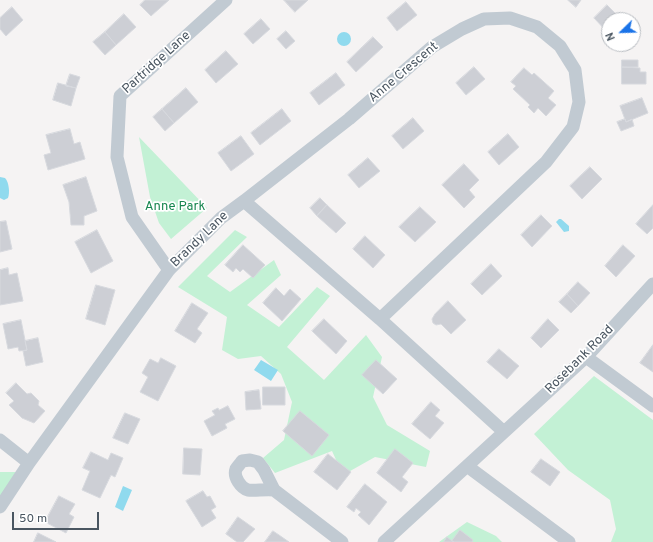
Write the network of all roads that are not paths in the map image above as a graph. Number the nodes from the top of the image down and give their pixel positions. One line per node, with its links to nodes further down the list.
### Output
1 (226, 0): 3 (street, Partridge Lane)
2 (244, 201): 3 (street, Brandy Lane); 5 (street); 5 (street, Anne Crescent)
3 (169, 270): 10 (street, Brandy Lane)
4 (653, 284): 6 (street, Rosebank Road)
5 (380, 319): 8 (street)
6 (586, 357): 7 (street); 8 (street, Rosebank Road)
7 (653, 406)
8 (504, 432): 11 (street, Rosebank Road)
9 (0, 440): 10 (street)
10 (29, 464): 13 (street, Brandy Lane)
11 (467, 466): 15 (street, Rosebank Road); 16 (street)
12 (274, 490): 14 (street)
13 (0, 508)
14 (342, 542)
15 (384, 542)
16 (569, 542)

